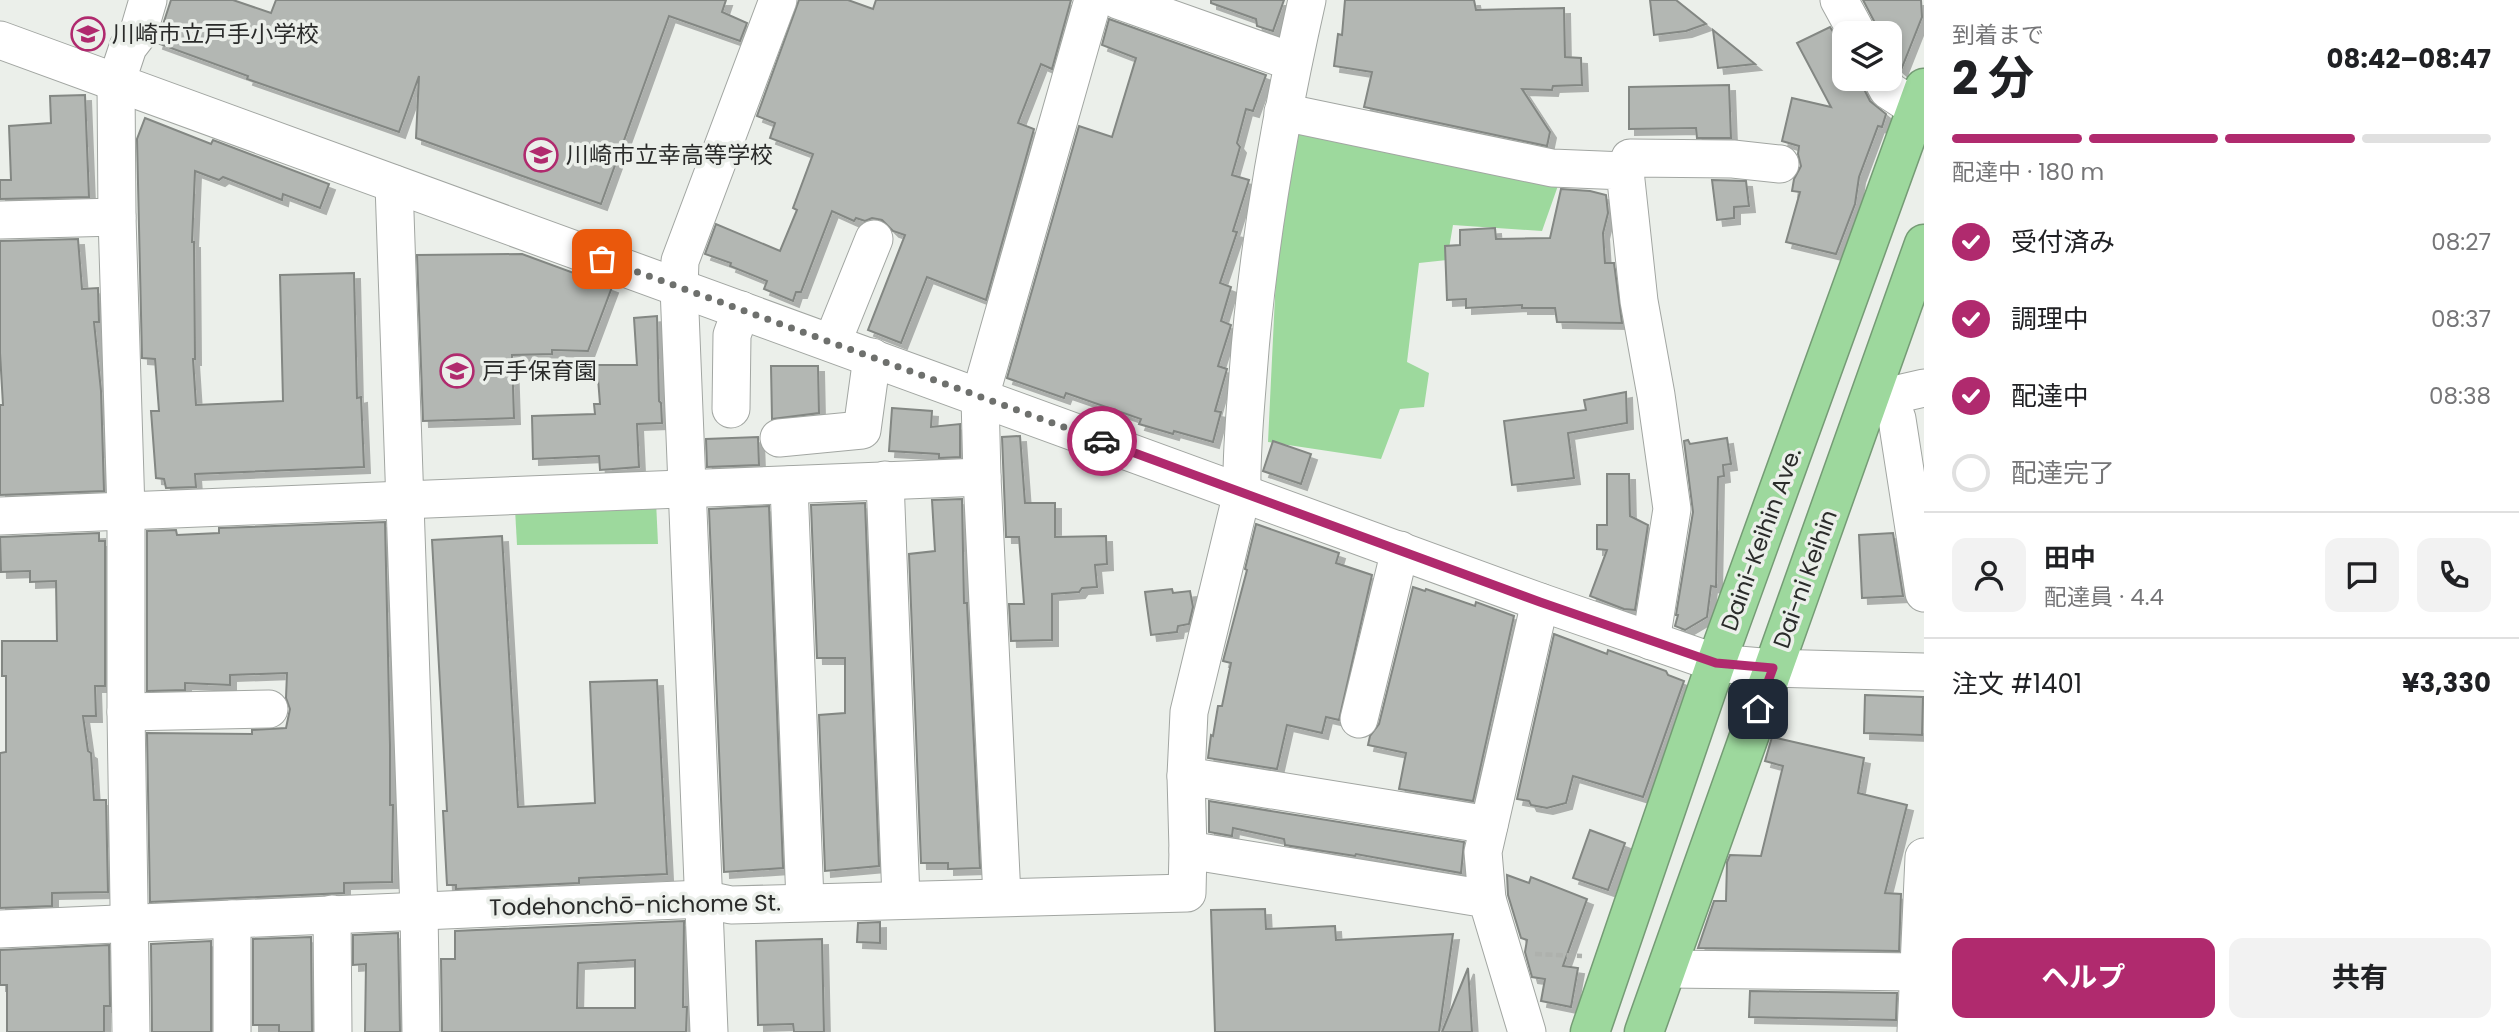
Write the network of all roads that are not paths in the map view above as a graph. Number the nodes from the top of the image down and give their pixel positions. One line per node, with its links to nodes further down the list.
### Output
1 (148, 0): 10 (street)
2 (778, 0): 21 (street)
3 (1093, 0): 27 (street)
4 (1118, 0): 9 (street)
5 (1307, 0): 9 (street)
6 (1839, 0): 7 (street)
7 (1850, 21)
8 (0, 40): 10 (street)
9 (1293, 62): 13 (street)
10 (116, 83): 16 (street); 17 (street)
11 (1892, 91): 12 (street)
12 (1920, 98): 42 (highway, Daini-Keihin Ave.)
13 (1283, 112): 15 (street); 34 (street)
14 (1780, 163): 15 (street)
15 (1625, 172): 41 (street)
16 (394, 184): 21 (street); 35 (street)
17 (117, 217): 18 (street); 36 (street)
18 (0, 220)
19 (874, 239): 23 (street)
20 (1924, 244): 26 (highway, Dai-ni Keihin)
21 (679, 287): 22 (street); 33 (street)
22 (741, 310): 23 (street); 28 (street)
23 (832, 342): 24 (street)
24 (872, 357): 27 (street); 29 (street)
25 (1924, 388): 26 (street)
26 (1880, 395): 39 (street); 43 (highway, Dai-ni Keihin)
27 (980, 397): 30 (street); 34 (street)
28 (731, 409)
29 (779, 438)
30 (982, 477): 31 (street); 52 (street)
31 (885, 480): 32 (street); 54 (street)
32 (789, 485): 33 (street); 56 (street)
33 (686, 489): 35 (street); 53 (street)
34 (1242, 492): 38 (street); 48 (street)
35 (404, 500): 36 (street); 57 (street)
36 (126, 511): 37 (street); 46 (street)
37 (0, 516)
38 (1400, 550): 40 (street); 47 (street)
39 (1924, 593)
40 (1540, 602): 41 (street); 49 (street)
41 (1651, 641): 42 (street)
42 (1716, 663): 43 (street); 70 (highway, Daini-Keihin Ave.)
43 (1773, 668): 44 (street); 62 (highway, Dai-ni Keihin)
44 (1924, 672)
45 (269, 709): 46 (street)
46 (126, 712): 60 (street)
47 (1359, 719)
48 (1186, 776): 49 (street); 50 (street)
49 (1489, 825): 55 (street)
50 (1188, 850): 52 (street, Todehonchō-nichome St.); 55 (street)
51 (1924, 857): 63 (street)
52 (1002, 897): 54 (street, Todehonchō-nichome St.)
53 (703, 899): 56 (street, Todehonchō-nichome St.); 57 (street, Todehonchō-nichome St.); 68 (street)
54 (901, 899): 56 (street, Todehonchō-nichome St.)
55 (1487, 899): 69 (street)
56 (805, 902)
57 (419, 911): 58 (street, Todehonchō-nichome St.); 67 (street)
58 (331, 914): 59 (street, Todehonchō-nichome St.); 66 (street)
59 (232, 919): 60 (street, Todehonchō-nichome St.); 65 (street)
60 (130, 924): 61 (street, Todehonchō-nichome St.); 64 (street)
61 (0, 929)
62 (1667, 969): 63 (street); 71 (highway, Dai-ni Keihin)
63 (1917, 972): 72 (street)
64 (131, 1032)
65 (232, 1032)
66 (333, 1032)
67 (421, 1032)
68 (709, 1032)
69 (1527, 1032)
70 (1590, 1032)
71 (1644, 1032)
72 (1916, 1032)

